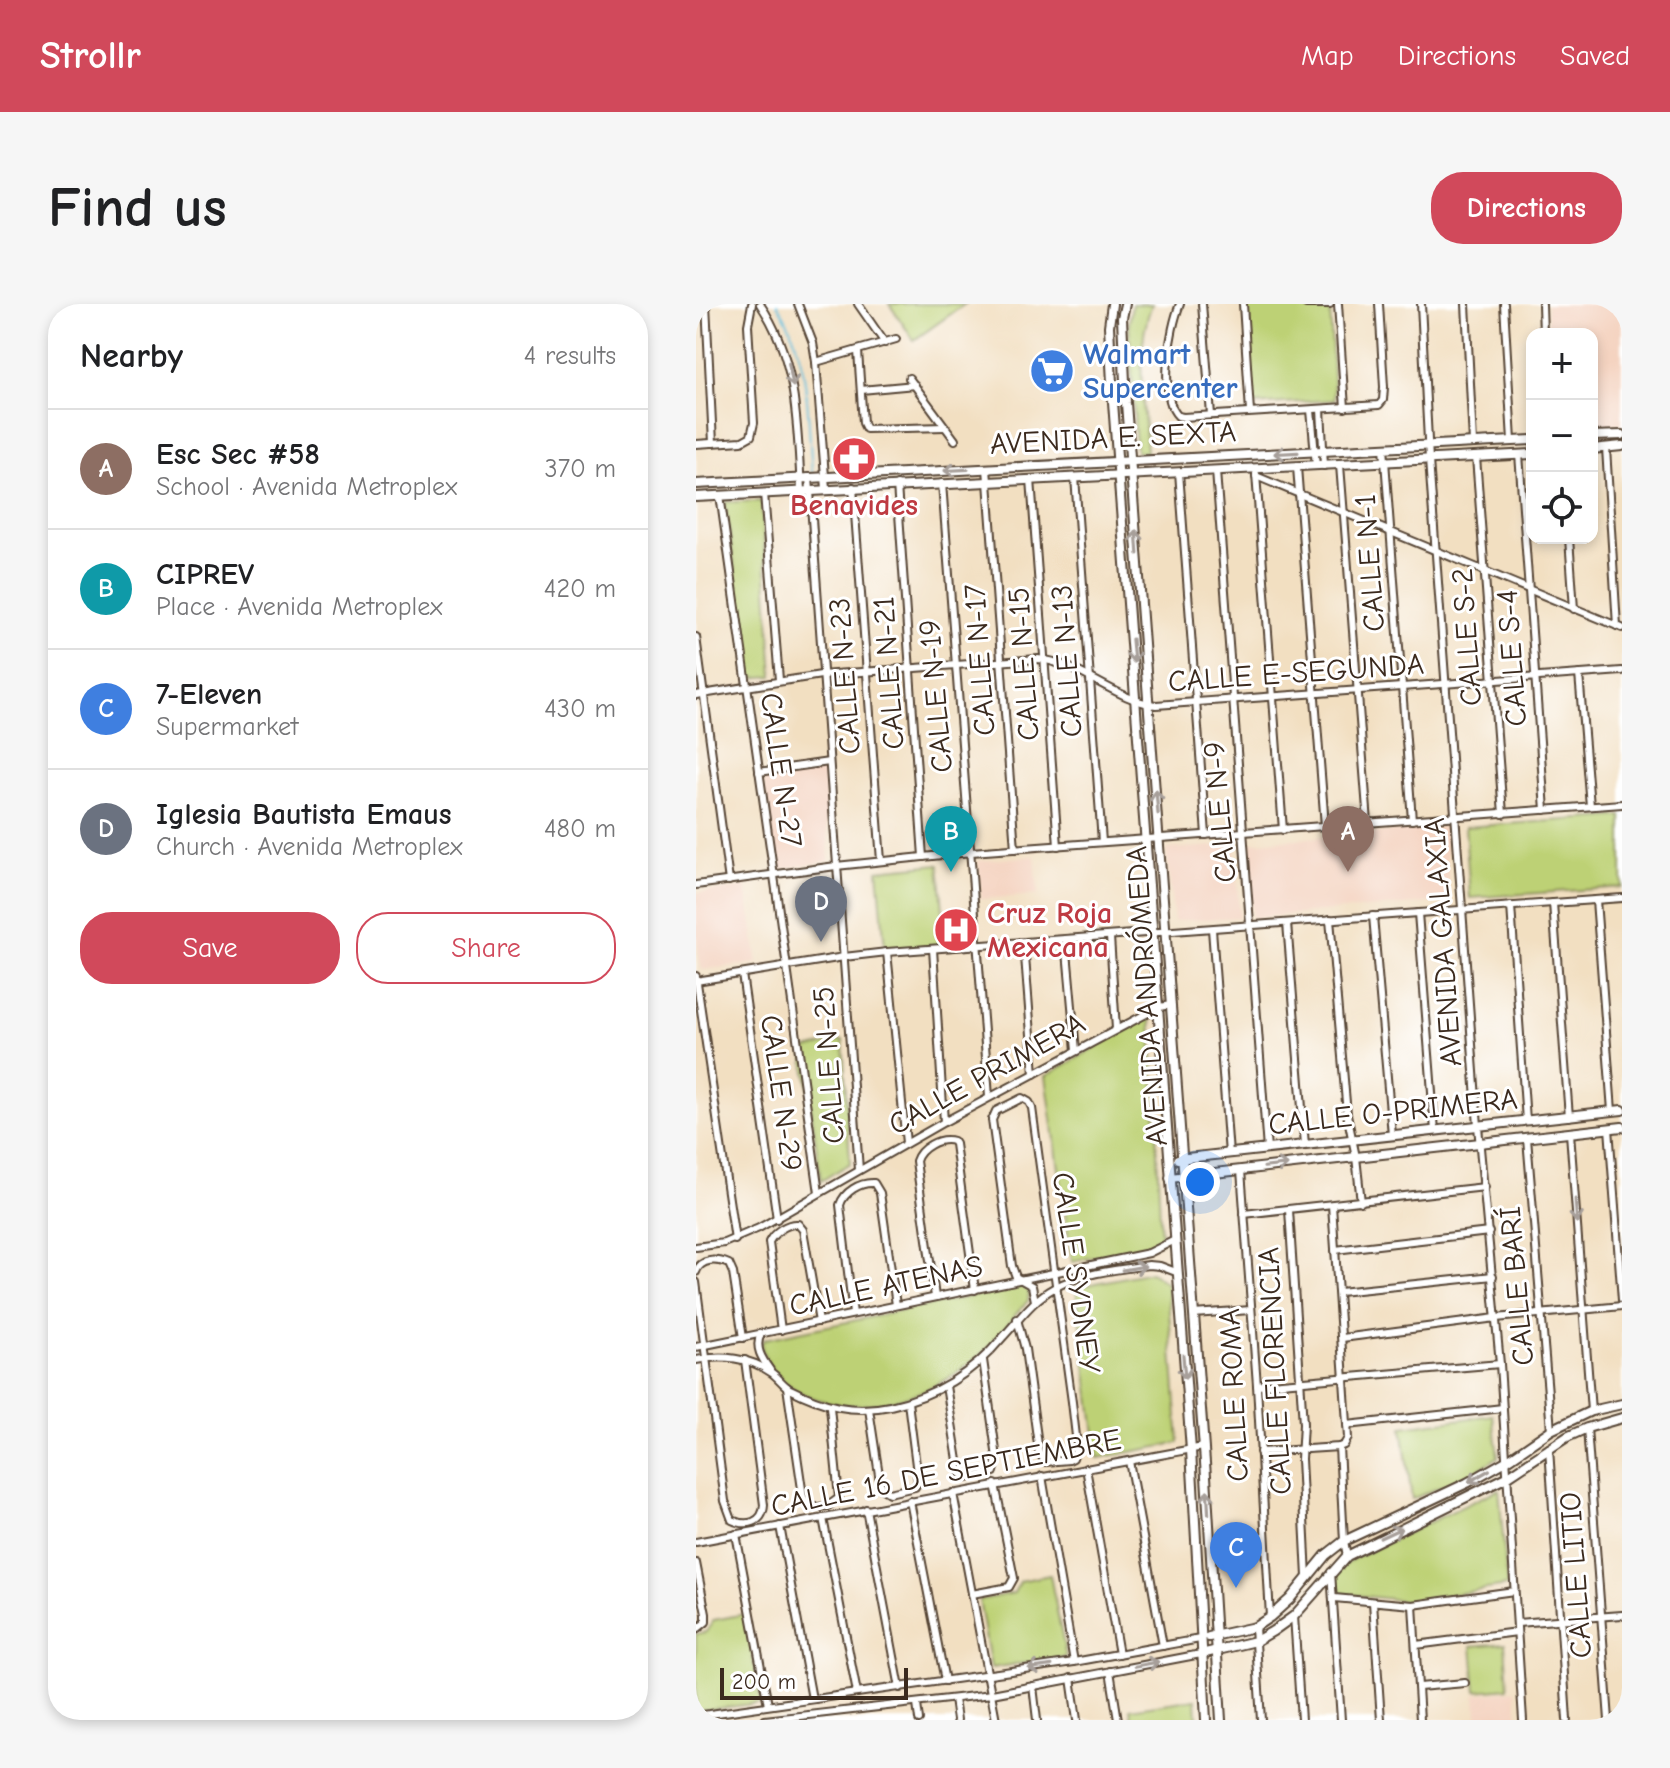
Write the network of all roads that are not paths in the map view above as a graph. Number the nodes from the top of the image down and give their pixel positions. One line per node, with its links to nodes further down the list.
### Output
1 (706, 304): 38 (street)
2 (752, 304): 38 (street)
3 (760, 304): 65 (street, CALLE N-25, one-way to 65)
4 (798, 304): 23 (street)
5 (858, 304): 21 (street)
6 (1112, 304): 51 (street, AVENIDA ANDRÓMEDA)
7 (1125, 304): 52 (street, AVENIDA ANDRÓMEDA)
8 (1180, 304): 31 (street)
9 (1202, 304): 31 (street)
10 (1243, 304): 30 (street)
11 (1306, 304): 12 (street)
12 (1330, 304)
13 (1338, 304): 27 (street)
14 (1379, 304): 27 (street)
15 (1421, 304): 41 (street, AVENIDA GALAXIA)
16 (1466, 304): 39 (street)
17 (1504, 304): 37 (street)
18 (1542, 304): 19 (street)
19 (1543, 328)
20 (896, 339): 21 (street)
21 (885, 343): 22 (street)
22 (858, 351): 23 (street); 26 (street)
23 (816, 362): 63 (street)
24 (909, 378): 25 (street)
25 (915, 385): 26 (street); 32 (street)
26 (861, 390): 32 (street)
27 (1345, 408): 28 (street)
28 (1321, 409): 29 (street); 46 (street)
29 (1311, 410): 30 (street); 46 (street)
30 (1250, 412): 31 (street)
31 (1211, 415)
32 (945, 427): 35 (street)
33 (1622, 435): 34 (street)
34 (1598, 436)
35 (955, 440)
36 (1526, 440): 37 (street, AVENIDA E. SEXTA)
37 (1512, 441): 39 (street, AVENIDA E. SEXTA)
38 (713, 443): 40 (street)
39 (1473, 443): 41 (street, AVENIDA E. SEXTA)
40 (696, 444)
41 (1428, 446): 43 (street, AVENIDA E. SEXTA); 50 (street, AVENIDA GALAXIA)
42 (1622, 446): 44 (street)
43 (1384, 447): 46 (street, AVENIDA E. SEXTA); 53 (street, CALLE N-1)
44 (1606, 448): 45 (street); 85 (street)
45 (1598, 449)
46 (1319, 451): 52 (street, AVENIDA E. SEXTA, one-way to 52); 55 (street)
47 (1519, 454): 48 (street, AVENIDA E. SEXTA); 49 (street, AVENIDA E. SEXTA); 83 (street, CALLE S-4)
48 (1526, 454)
49 (1476, 457): 50 (street, AVENIDA E. SEXTA); 82 (street, CALLE S-2)
50 (1429, 460): 53 (street, AVENIDA E. SEXTA); 81 (street, AVENIDA GALAXIA)
51 (1118, 461): 52 (street, AVENIDA E. SEXTA); 57 (street, AVENIDA E. SEXTA); 62 (street, AVENIDA ANDRÓMEDA)
52 (1131, 461): 61 (street, AVENIDA ANDRÓMEDA)
53 (1384, 462): 54 (street, AVENIDA E. SEXTA); 79 (street, CALLE N-1)
54 (1340, 465): 55 (street, AVENIDA E. SEXTA); 78 (street)
55 (1320, 466): 56 (street, AVENIDA E. SEXTA)
56 (1297, 467): 60 (street, AVENIDA E. SEXTA); 75 (street)
57 (987, 468): 63 (street, AVENIDA E. SEXTA, one-way to 63); 67 (street, CALLE N-17)
58 (1216, 471): 59 (street, AVENIDA E. SEXTA); 60 (street, AVENIDA E. SEXTA); 107 (street, CALLE N-9)
59 (1179, 472): 61 (street, AVENIDA E. SEXTA); 109 (street)
60 (1256, 472): 75 (street); 106 (street)
61 (1132, 474): 62 (street, AVENIDA E. SEXTA); 110 (street, AVENIDA ANDRÓMEDA, one-way to 61)
62 (1119, 475): 64 (street, AVENIDA E. SEXTA); 108 (street, AVENIDA ANDRÓMEDA, one-way to 108)
63 (825, 477): 65 (street, AVENIDA E. SEXTA); 72 (street)
64 (1075, 477): 66 (street, AVENIDA E. SEXTA); 97 (street, CALLE N-13)
65 (804, 478): 69 (street, AVENIDA E. SEXTA); 73 (street, CALLE N-25)
66 (1031, 479): 67 (street, AVENIDA E. SEXTA); 87 (street, CALLE N-15)
67 (988, 481): 68 (street, AVENIDA E. SEXTA); 88 (street, CALLE N-17)
68 (942, 483): 70 (street, AVENIDA E. SEXTA); 89 (street, CALLE N-19)
69 (696, 484)
70 (897, 485): 71 (street, AVENIDA E. SEXTA); 90 (street, CALLE N-21)
71 (853, 487): 72 (street, AVENIDA E. SEXTA); 91 (street, CALLE N-23)
72 (826, 489): 73 (street, AVENIDA E. SEXTA)
73 (805, 490): 74 (street, AVENIDA E. SEXTA); 94 (street, CALLE N-25)
74 (764, 493): 76 (street, AVENIDA E. SEXTA); 96 (street, CALLE N-27)
75 (1300, 493): 78 (street); 104 (street)
76 (720, 495): 77 (street, AVENIDA E. SEXTA); 101 (street, CALLE N-27)
77 (696, 497)
78 (1344, 512): 79 (street); 102 (street)
79 (1390, 531): 81 (street); 100 (street, CALLE N-1)
80 (1569, 544): 84 (street)
81 (1436, 550): 82 (street); 99 (street, AVENIDA GALAXIA)
82 (1484, 570): 83 (street); 98 (street, CALLE S-2)
83 (1529, 589): 84 (street); 95 (street, CALLE S-4)
84 (1574, 609): 85 (street)
85 (1619, 627)
86 (696, 637): 103 (street)
87 (1046, 660): 88 (street, CALLE E-SEGUNDA); 97 (street, CALLE E-SEGUNDA); 127 (street, CALLE N-15)
88 (1002, 661): 89 (street, CALLE E-SEGUNDA); 128 (street, CALLE N-17)
89 (956, 665): 90 (street, CALLE E-SEGUNDA); 129 (street, CALLE N-19)
90 (910, 668): 91 (street, CALLE E-SEGUNDA); 130 (street, CALLE N-21)
91 (866, 671): 94 (street, CALLE E-SEGUNDA); 131 (street, CALLE N-23)
92 (1622, 671): 93 (street, CALLE E-SEGUNDA)
93 (1579, 674): 95 (street, CALLE E-SEGUNDA); 114 (street)
94 (821, 675): 96 (street, CALLE E-SEGUNDA); 111 (street, CALLE N-25)
95 (1534, 677): 98 (street, CALLE E-SEGUNDA); 115 (street, CALLE S-4)
96 (779, 680): 101 (street, CALLE E-SEGUNDA)
97 (1091, 680): 108 (street, CALLE E-SEGUNDA); 126 (street, CALLE N-13)
98 (1492, 680): 99 (street, CALLE E-SEGUNDA); 116 (street, CALLE S-2)
99 (1445, 684): 100 (street, CALLE E-SEGUNDA); 117 (street, AVENIDA GALAXIA)
100 (1401, 687): 102 (street, CALLE E-SEGUNDA); 118 (street, CALLE N-1)
101 (747, 688): 103 (street, CALLE E-SEGUNDA); 112 (street, CALLE N-27)
102 (1358, 690): 104 (street, CALLE E-SEGUNDA); 119 (street)
103 (705, 694): 105 (street, CALLE E-SEGUNDA); 134 (street)
104 (1314, 694): 106 (street, CALLE E-SEGUNDA); 120 (street)
105 (696, 695)
106 (1272, 697): 107 (street, CALLE E-SEGUNDA); 121 (street)
107 (1233, 700): 109 (street, CALLE E-SEGUNDA); 122 (street, CALLE N-9)
108 (1137, 701): 110 (street, CALLE E-SEGUNDA); 125 (street, AVENIDA ANDRÓMEDA)
109 (1195, 703): 110 (street, CALLE E-SEGUNDA); 123 (street)
110 (1149, 705): 124 (street, AVENIDA ANDRÓMEDA, one-way to 110)
111 (829, 762): 112 (street); 132 (street, CALLE N-25)
112 (759, 772): 133 (street, CALLE N-27)
113 (1622, 804): 114 (street)
114 (1590, 806): 115 (street)
115 (1545, 810): 116 (street)
116 (1503, 814): 117 (street)
117 (1456, 818): 118 (street); 140 (street, AVENIDA GALAXIA)
118 (1412, 820): 119 (street)
119 (1368, 823): 120 (street)
120 (1325, 826): 121 (street)
121 (1283, 830): 122 (street)
122 (1244, 832): 123 (street); 145 (street, CALLE N-9)
123 (1206, 835): 124 (street)
124 (1160, 838): 125 (street); 147 (street, AVENIDA ANDRÓMEDA)
125 (1147, 839): 126 (street); 148 (street, AVENIDA ANDRÓMEDA)
126 (1102, 842): 127 (street)
127 (1058, 846): 128 (street)
128 (1015, 849): 129 (street)
129 (971, 852): 130 (street); 152 (street, CALLE N-19)
130 (923, 857): 131 (street)
131 (881, 861): 132 (street)
132 (836, 866): 133 (street); 155 (street, CALLE N-25)
133 (773, 875): 134 (street); 156 (street, CALLE N-27)
134 (729, 881): 135 (street)
135 (696, 885)
136 (1622, 898): 137 (street)
137 (1596, 900): 138 (street); 165 (street)
138 (1553, 903): 139 (street); 166 (street)
139 (1511, 906): 140 (street); 167 (street)
140 (1463, 910): 141 (street); 169 (street, AVENIDA GALAXIA)
141 (1418, 913): 142 (street); 172 (street)
142 (1373, 916): 143 (street); 174 (street)
143 (1330, 919): 144 (street); 176 (street)
144 (1287, 923): 145 (street); 179 (street)
145 (1251, 926): 146 (street); 180 (street, CALLE N-9)
146 (1212, 929): 147 (street); 181 (street)
147 (1166, 932): 148 (street); 159 (street, AVENIDA ANDRÓMEDA)
148 (1154, 933): 149 (street); 160 (street, AVENIDA ANDRÓMEDA)
149 (1110, 937): 150 (street); 161 (street)
150 (1066, 940): 151 (street); 162 (street)
151 (1024, 943): 152 (street); 163 (street)
152 (978, 946): 153 (street); 164 (street, CALLE N-19)
153 (933, 949): 154 (street); 168 (street)
154 (887, 952): 155 (street); 177 (street)
155 (844, 957): 156 (street); 185 (street, CALLE N-25)
156 (787, 966): 157 (street); 190 (street, CALLE N-27)
157 (742, 974): 158 (street); 195 (street, CALLE N-29)
158 (696, 979): 197 (street)
159 (1171, 1005): 160 (street, CALLE PRIMERA); 183 (street, AVENIDA ANDRÓMEDA)
160 (1159, 1007): 161 (street, CALLE PRIMERA); 184 (street, AVENIDA ANDRÓMEDA)
161 (1116, 1029): 162 (street, CALLE PRIMERA)
162 (1076, 1051): 163 (street, CALLE PRIMERA)
163 (1034, 1074): 164 (street, CALLE PRIMERA)
164 (989, 1097): 168 (street, CALLE PRIMERA)
165 (1617, 1110): 166 (street, CALLE O-PRIMERA)
166 (1569, 1117): 167 (street, CALLE O-PRIMERA)
167 (1526, 1121): 169 (street, CALLE O-PRIMERA)
168 (944, 1122): 177 (street, CALLE PRIMERA)
169 (1478, 1126): 172 (street, CALLE O-PRIMERA); 178 (street, AVENIDA GALAXIA)
170 (1622, 1127): 171 (street, CALLE O-PRIMERA)
171 (1609, 1128): 173 (street, CALLE O-PRIMERA); 214 (street)
172 (1435, 1131): 174 (street, CALLE O-PRIMERA)
173 (1570, 1133): 175 (street, CALLE O-PRIMERA); 217 (street, one-way to 217)
174 (1392, 1135): 176 (street, CALLE O-PRIMERA)
175 (1527, 1138): 178 (street, CALLE O-PRIMERA); 220 (street, CALLE BARÍ)
176 (1352, 1140): 179 (street, CALLE O-PRIMERA); 182 (street)
177 (906, 1143): 185 (street, CALLE PRIMERA)
178 (1480, 1143): 182 (street, CALLE O-PRIMERA); 189 (street, AVENIDA GALAXIA)
179 (1305, 1145): 180 (street, CALLE O-PRIMERA)
180 (1267, 1150): 181 (street, CALLE O-PRIMERA)
181 (1229, 1154): 183 (street, CALLE O-PRIMERA)
182 (1356, 1157): 186 (street, CALLE O-PRIMERA, one-way to 182); 191 (street)
183 (1182, 1159): 184 (street, CALLE O-PRIMERA); 187 (street, AVENIDA ANDRÓMEDA)
184 (1169, 1160): 188 (street, AVENIDA ANDRÓMEDA)
185 (859, 1170): 190 (street, CALLE PRIMERA)
186 (1241, 1170): 187 (street, CALLE O-PRIMERA); 194 (street, CALLE ROMA)
187 (1183, 1176): 188 (street, CALLE O-PRIMERA); 219 (street, AVENIDA ANDRÓMEDA)
188 (1170, 1178): 198 (street, AVENIDA ANDRÓMEDA)
189 (1485, 1187): 191 (street); 196 (street, AVENIDA GALAXIA)
190 (819, 1193): 195 (street, CALLE PRIMERA)
191 (1361, 1202): 192 (street)
192 (1332, 1205): 193 (street); 200 (street)
193 (1289, 1210): 194 (street); 237 (street, CALLE FLORENCIA)
194 (1244, 1214): 216 (street, CALLE ROMA)
195 (777, 1219): 197 (street, CALLE PRIMERA)
196 (1489, 1232): 200 (street); 206 (street, AVENIDA GALAXIA)
197 (735, 1240): 199 (street, CALLE PRIMERA)
198 (1175, 1240): 201 (street, CALLE ATENAS); 203 (street, AVENIDA ANDRÓMEDA)
199 (696, 1247)
200 (1335, 1250): 211 (street)
201 (1091, 1265): 204 (street, CALLE ATENAS); 205 (street)
202 (696, 1272): 226 (street)
203 (1176, 1272): 205 (street, one-way to 203); 255 (street, AVENIDA ANDRÓMEDA, one-way to 255)
204 (1053, 1273): 207 (street, CALLE ATENAS); 207 (street, CALLE SYDNEY); 209 (street, CALLE SYDNEY)
205 (1093, 1276): 209 (street)
206 (1493, 1276): 211 (street); 221 (street, AVENIDA GALAXIA)
207 (1019, 1280): 210 (street, CALLE ATENAS); 213 (street, CALLE ATENAS)
208 (696, 1282): 228 (street)
209 (1055, 1287): 213 (street); 222 (street, CALLE SYDNEY)
210 (975, 1290): 212 (street, CALLE ATENAS); 212 (street)
211 (1339, 1292): 227 (street)
212 (935, 1297): 215 (street, CALLE ATENAS)
213 (1035, 1301): 222 (street)
214 (1622, 1303): 217 (street)
215 (896, 1305): 218 (street, CALLE ATENAS); 218 (street)
216 (1251, 1310): 219 (street); 238 (street, CALLE ROMA)
217 (1583, 1311): 220 (street); 246 (street)
218 (853, 1314): 223 (street, CALLE ATENAS)
219 (1193, 1314): 251 (street, AVENIDA ANDRÓMEDA)
220 (1542, 1314): 221 (street); 250 (street, CALLE BARÍ)
221 (1496, 1318): 227 (street); 234 (street, AVENIDA GALAXIA)
222 (1017, 1319): 233 (street)
223 (819, 1322): 224 (street, CALLE ATENAS); 224 (street)
224 (781, 1330): 225 (street, CALLE ATENAS)
225 (761, 1334): 226 (street, CALLE ATENAS); 235 (street, CALLE ATENAS)
226 (743, 1338): 228 (street, CALLE ATENAS)
227 (1342, 1338): 236 (street)
228 (705, 1345): 229 (street, CALLE ATENAS); 230 (street)
229 (696, 1347)
230 (707, 1358): 231 (street); 232 (street); 232 (street)
231 (696, 1360)
232 (745, 1360): 235 (street)
233 (983, 1360): 239 (street); 239 (street)
234 (1500, 1364): 236 (street); 244 (street, AVENIDA GALAXIA)
235 (771, 1372): 240 (street)
236 (1344, 1380): 237 (street); 248 (street)
237 (1300, 1382): 238 (street); 254 (street, CALLE FLORENCIA)
238 (1257, 1385): 256 (street, CALLE ROMA)
239 (946, 1386): 241 (street)
240 (787, 1387): 243 (street); 243 (street)
241 (908, 1402): 245 (street); 245 (street)
242 (1622, 1404): 246 (street)
243 (830, 1407): 245 (street)
244 (1503, 1408): 248 (street); 258 (street, AVENIDA GALAXIA)
245 (869, 1409)
246 (1591, 1411): 250 (street)
247 (1622, 1418): 249 (street)
248 (1347, 1425): 252 (street)
249 (1587, 1428): 253 (street); 283 (street, CALLE LITIO)
250 (1551, 1430): 258 (street)
251 (1203, 1447): 255 (street, CALLE 16 DE SEPTIEMBRE); 289 (street, AVENIDA ANDRÓMEDA, one-way to 251)
252 (1339, 1447): 254 (street); 269 (street)
253 (1549, 1448): 261 (street); 284 (street)
254 (1301, 1449): 256 (street); 274 (street, CALLE FLORENCIA)
255 (1191, 1450): 257 (street, CALLE 16 DE SEPTIEMBRE); 290 (street, AVENIDA ANDRÓMEDA)
256 (1260, 1452): 282 (street, CALLE ROMA)
257 (1129, 1461): 259 (street, CALLE 16 DE SEPTIEMBRE); 293 (street)
258 (1506, 1461): 261 (street, AVENIDA GALAXIA); 269 (street, one-way to 269)
259 (1086, 1468): 260 (street, CALLE 16 DE SEPTIEMBRE); 295 (street)
260 (1042, 1476): 262 (street, CALLE 16 DE SEPTIEMBRE); 297 (street)
261 (1507, 1477): 271 (street, one-way to 261); 275 (street, AVENIDA GALAXIA)
262 (995, 1484): 263 (street, CALLE 16 DE SEPTIEMBRE); 276 (street)
263 (953, 1493): 264 (street, CALLE 16 DE SEPTIEMBRE); 276 (street)
264 (910, 1501): 265 (street, CALLE 16 DE SEPTIEMBRE); 301 (street)
265 (866, 1509): 266 (street, CALLE 16 DE SEPTIEMBRE); 305 (street)
266 (823, 1518): 267 (street, CALLE 16 DE SEPTIEMBRE); 306 (street)
267 (780, 1526): 268 (street, CALLE 16 DE SEPTIEMBRE); 308 (street)
268 (736, 1534): 270 (street, CALLE 16 DE SEPTIEMBRE); 311 (street)
269 (1344, 1541): 271 (street); 274 (street)
270 (696, 1542)
271 (1347, 1556): 273 (street)
272 (696, 1563): 287 (street)
273 (1331, 1572): 277 (street); 281 (street)
274 (1307, 1577): 282 (street)
275 (1514, 1591): 279 (street); 285 (street, AVENIDA GALAXIA)
276 (972, 1594): 299 (street)
277 (1334, 1598): 278 (street); 329 (street)
278 (1373, 1602): 279 (street); 330 (street)
279 (1413, 1605): 292 (street)
280 (1622, 1615): 283 (street)
281 (1294, 1616): 291 (street); 328 (street)
282 (1270, 1617): 286 (street)
283 (1600, 1617): 284 (street); 334 (street, CALLE LITIO)
284 (1560, 1620): 285 (street); 333 (street)
285 (1517, 1623): 288 (street, AVENIDA GALAXIA)
286 (1255, 1627): 289 (street); 291 (street)
287 (696, 1630)
288 (1517, 1632): 292 (street); 332 (street, AVENIDA GALAXIA)
289 (1214, 1636): 290 (street); 294 (street, AVENIDA ANDRÓMEDA)
290 (1200, 1639): 293 (street); 296 (street, AVENIDA ANDRÓMEDA)
291 (1256, 1641): 294 (street); 327 (street)
292 (1416, 1645): 304 (street)
293 (1163, 1646): 295 (street)
294 (1215, 1650): 296 (street); 326 (street, AVENIDA ANDRÓMEDA)
295 (1119, 1654): 297 (street)
296 (1201, 1654): 298 (street, one-way to 296); 325 (street, AVENIDA ANDRÓMEDA)
297 (1074, 1662): 299 (street, one-way to 299)
298 (1110, 1671): 300 (street); 324 (street)
299 (989, 1675): 301 (street); 307 (street)
300 (1071, 1678): 303 (street); 323 (street)
301 (945, 1681): 305 (street)
302 (1465, 1683): 304 (street)
303 (1033, 1686): 307 (street); 322 (street)
304 (1419, 1687): 331 (street)
305 (900, 1688): 306 (street)
306 (857, 1693): 308 (street)
307 (992, 1694): 309 (street); 321 (street)
308 (812, 1699): 311 (street)
309 (954, 1699): 310 (street); 320 (street)
310 (917, 1704): 312 (street); 319 (street)
311 (768, 1705): 314 (street)
312 (877, 1709): 313 (street); 318 (street)
313 (837, 1712): 315 (street); 317 (street)
314 (696, 1716)
315 (796, 1718): 316 (street)
316 (765, 1720)
317 (839, 1720)
318 (878, 1720)
319 (919, 1720)
320 (957, 1720)
321 (996, 1720)
322 (1037, 1720)
323 (1077, 1720)
324 (1118, 1720)
325 (1206, 1720)
326 (1221, 1720)
327 (1261, 1720)
328 (1301, 1720)
329 (1341, 1720)
330 (1381, 1720)
331 (1420, 1720)
332 (1523, 1720)
333 (1567, 1720)
334 (1609, 1720)

